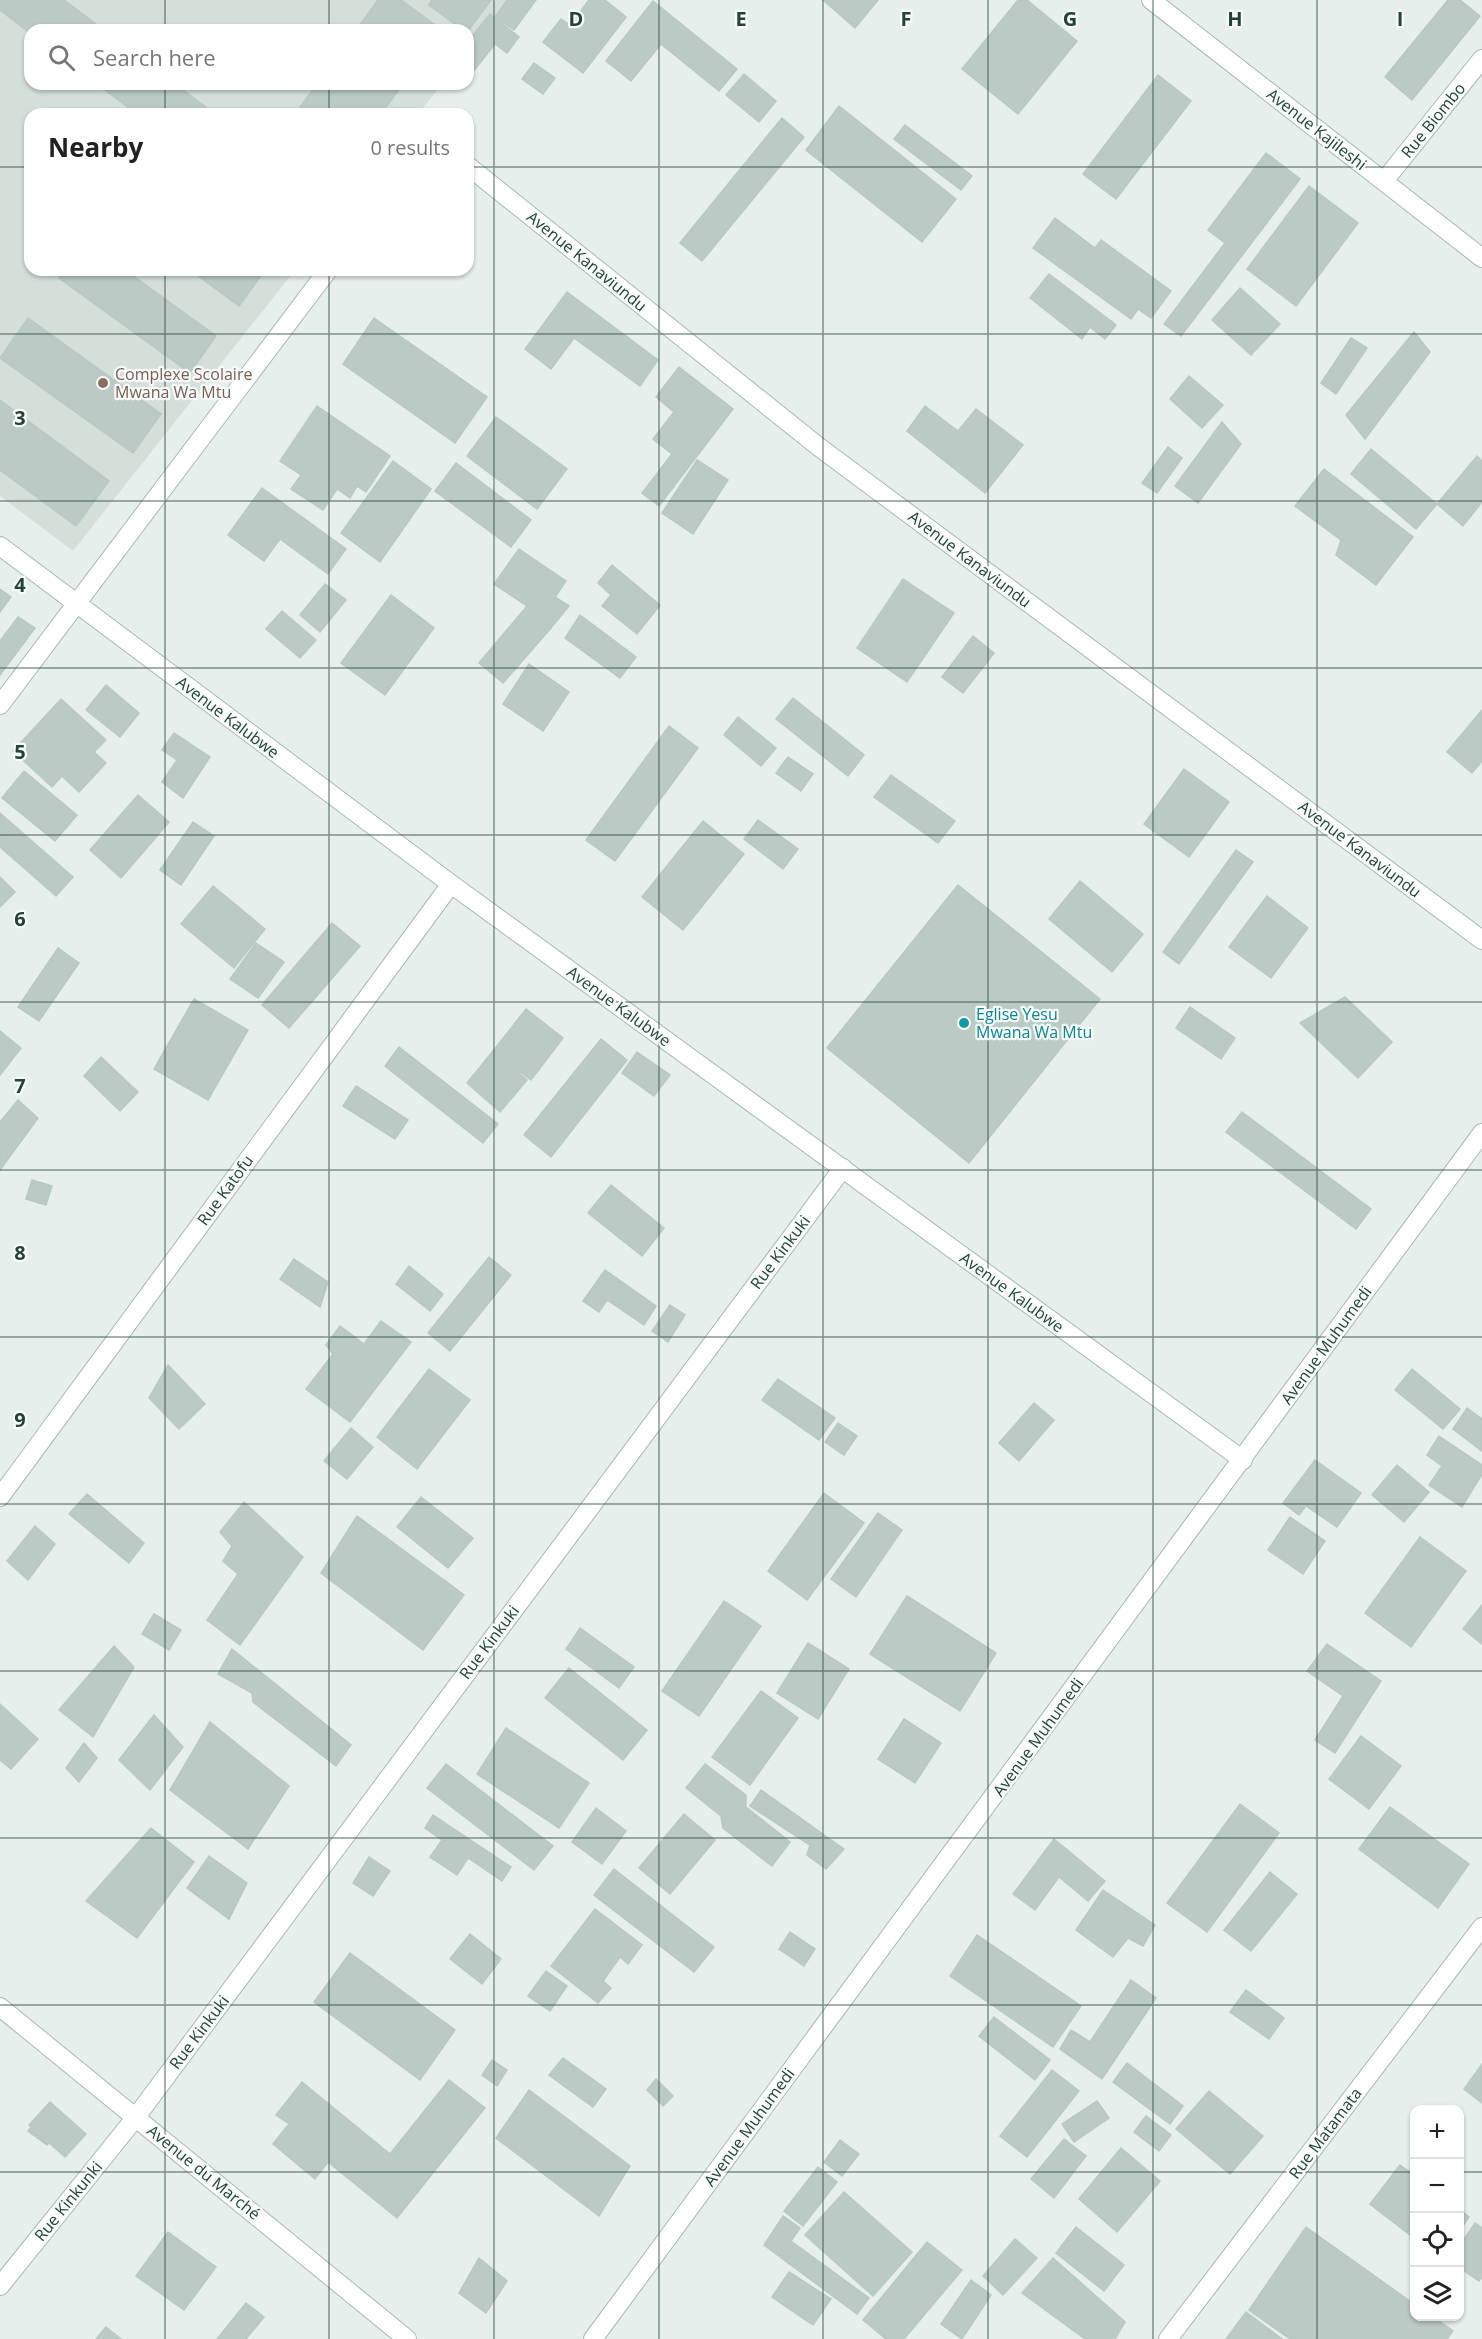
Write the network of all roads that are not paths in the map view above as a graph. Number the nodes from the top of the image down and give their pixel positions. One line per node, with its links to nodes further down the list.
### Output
1 (1151, 0): 4 (street, Avenue Kajileshi)
2 (1482, 58): 4 (street, Rue Biombo)
3 (474, 171): 11 (street, Avenue Kanaviundu)
4 (1384, 181): 5 (street, Avenue Kajileshi)
5 (1482, 258)
6 (323, 276): 8 (street)
7 (0, 546): 8 (street, Avenue Kalubwe)
8 (76, 604): 9 (street); 10 (street, Avenue Kalubwe)
9 (0, 705)
10 (451, 884): 13 (street, Avenue Kalubwe); 15 (street, Rue Katofu)
11 (1482, 939)
12 (1482, 1133): 14 (street, Avenue Muhumedi)
13 (843, 1168): 14 (street, Avenue Kalubwe); 18 (street, Rue Kinkuki)
14 (1243, 1460): 21 (street, Avenue Muhumedi)
15 (0, 1497)
16 (1482, 1927): 22 (street, Rue Matamata)
17 (0, 2007): 18 (street, Avenue du Marché)
18 (136, 2117): 19 (street, Rue Kinkunki); 20 (street, Avenue du Marché)
19 (0, 2286)
20 (407, 2339)
21 (592, 2339)
22 (1168, 2339)

